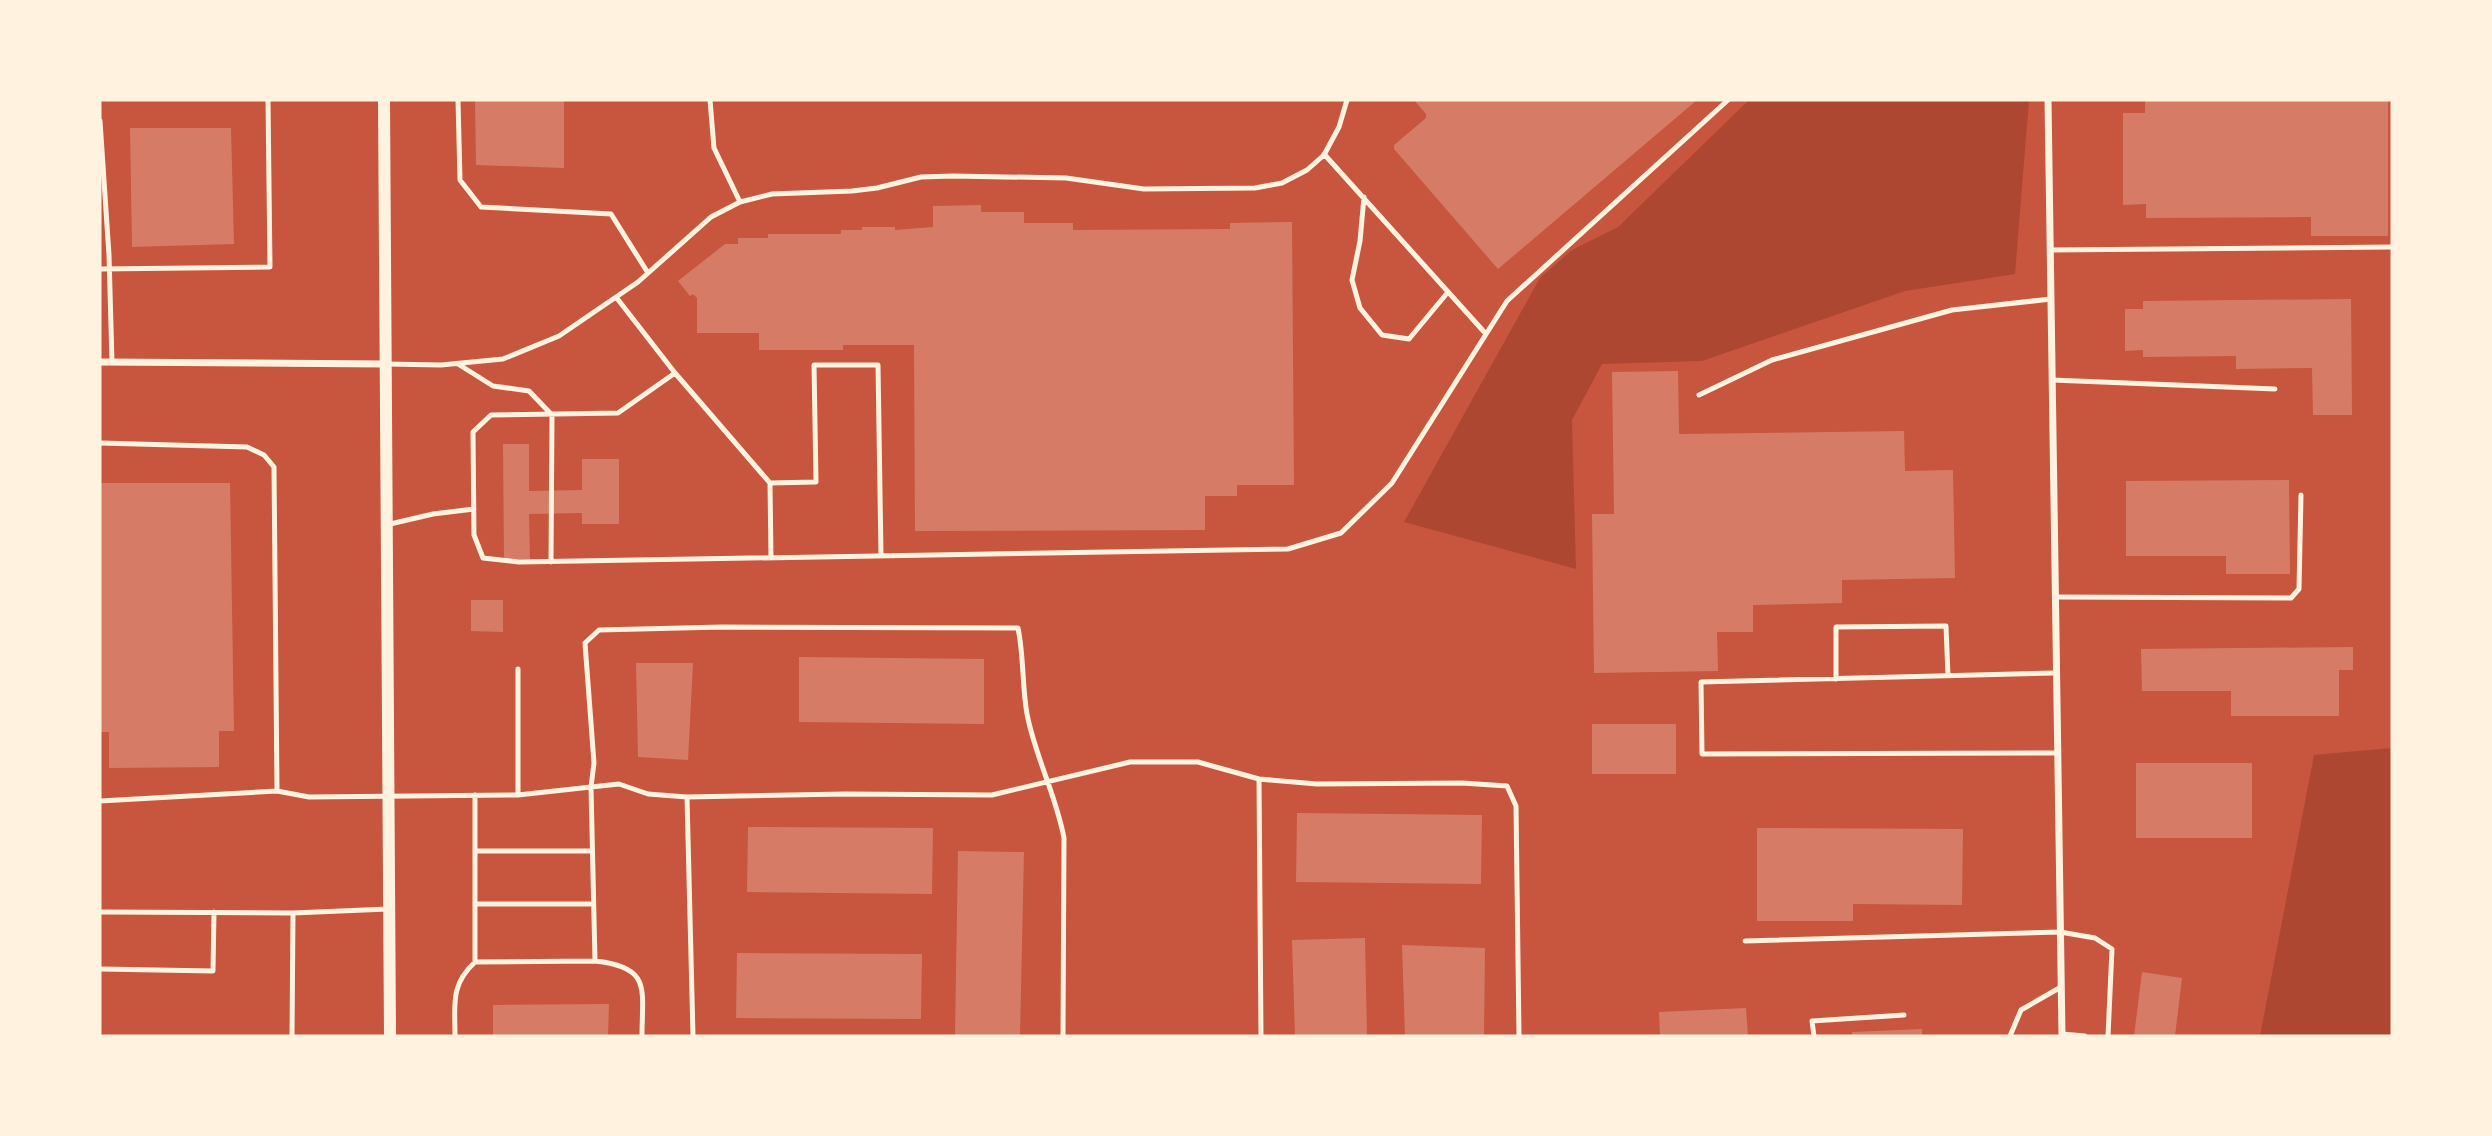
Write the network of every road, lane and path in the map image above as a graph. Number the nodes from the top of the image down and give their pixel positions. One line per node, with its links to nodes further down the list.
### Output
1 (268, 100): 14 (lane)
2 (384, 100): 23 (street)
3 (458, 100): 16 (lane)
4 (709, 100): 11 (lane)
5 (1347, 100): 9 (lane)
6 (1728, 100): 20 (lane)
7 (2048, 100): 13 (street)
8 (100, 121): 14 (lane)
9 (1324, 154): 10 (lane); 11 (lane)
10 (1364, 197): 17 (lane); 17 (lane)
11 (740, 202): 16 (lane)
12 (2392, 247): 13 (lane)
13 (2050, 250): 19 (street)
14 (109, 268): 15 (lane); 22 (lane)
15 (100, 269)
16 (649, 273): 18 (lane)
17 (1448, 292): 20 (lane)
18 (616, 297): 24 (lane); 25 (lane)
19 (2051, 299): 26 (street); 28 (lane)
20 (1486, 334): 35 (lane)
21 (100, 362): 22 (street)
22 (112, 362): 23 (street)
23 (385, 364): 24 (lane); 34 (street)
24 (458, 364): 29 (lane)
25 (675, 373): 29 (lane); 31 (lane)
26 (2052, 380): 27 (lane); 38 (street)
27 (2275, 389)
28 (1699, 395)
29 (552, 415): 33 (lane); 37 (lane)
30 (100, 443): 47 (lane)
31 (769, 483): 35 (lane); 36 (lane)
32 (2301, 495): 38 (lane)
33 (474, 509): 34 (lane); 37 (lane)
34 (386, 525): 50 (street)
35 (881, 556): 36 (lane)
36 (771, 558): 37 (lane)
37 (551, 562)
38 (2055, 597): 40 (street)
39 (518, 668): 49 (lane)
40 (2056, 673): 41 (lane); 43 (street)
41 (1948, 676): 42 (lane); 42 (lane)
42 (1836, 679): 43 (lane)
43 (2058, 753): 61 (street)
44 (1259, 779): 45 (lane); 75 (lane); 76 (lane)
45 (1048, 781): 46 (lane); 51 (lane); 74 (lane)
46 (591, 787): 49 (lane); 51 (lane); 54 (lane)
47 (277, 791): 50 (lane); 52 (lane)
48 (475, 795): 49 (lane); 50 (lane); 53 (lane)
49 (518, 795)
50 (388, 796): 57 (street)
51 (687, 797): 73 (lane)
52 (100, 801)
53 (475, 851): 54 (lane); 55 (lane)
54 (592, 851): 56 (lane)
55 (475, 904): 56 (lane); 64 (lane)
56 (593, 904): 63 (lane)
57 (389, 909): 60 (lane); 70 (street)
58 (100, 912): 59 (lane)
59 (214, 912): 60 (lane); 65 (lane)
60 (293, 913): 69 (lane)
61 (2060, 932): 62 (lane); 66 (street); 80 (lane)
62 (1745, 941)
63 (595, 961): 64 (lane); 72 (lane)
64 (475, 962): 71 (lane)
65 (100, 969)
66 (2061, 987): 68 (street); 78 (lane)
67 (1904, 1015): 77 (lane)
68 (2062, 1035): 79 (lane)
69 (292, 1036)
70 (390, 1036)
71 (455, 1036)
72 (642, 1036)
73 (693, 1036)
74 (1063, 1036)
75 (1261, 1036)
76 (1519, 1036)
77 (1814, 1036)
78 (2010, 1036)
79 (2085, 1036)
80 (2108, 1036)

